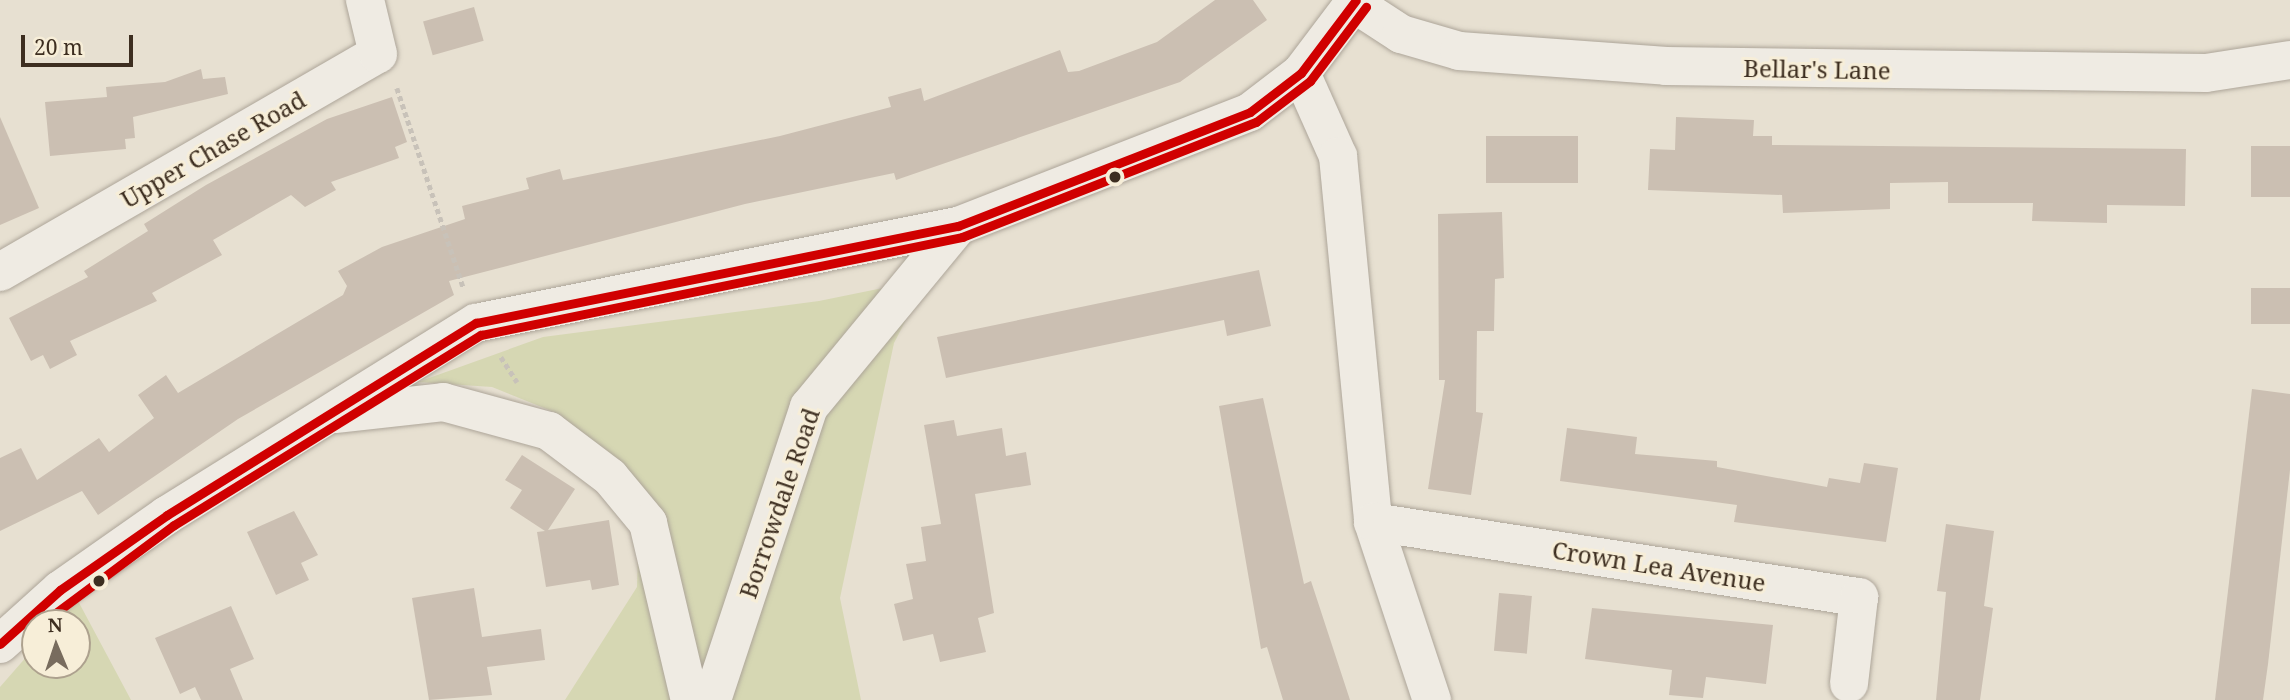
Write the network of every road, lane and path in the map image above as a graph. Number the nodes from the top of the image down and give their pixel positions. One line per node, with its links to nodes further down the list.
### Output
1 (365, 0): 3 (street)
2 (1355, 2): 4 (street, Bellar's Lane); 5 (street)
3 (378, 54): 7 (street, Upper Chase Road); 8 (path)
4 (2290, 60)
5 (1301, 73): 6 (street); 10 (street)
6 (958, 226): 8 (street); 14 (street, Borrowdale Road)
7 (0, 272)
8 (476, 323): 9 (street)
9 (325, 415): 11 (street); 13 (street)
10 (1373, 522): 12 (street, Crown Lea Avenue); 15 (street)
11 (0, 644)
12 (1849, 683)
13 (690, 700)
14 (712, 700)
15 (1432, 700)

